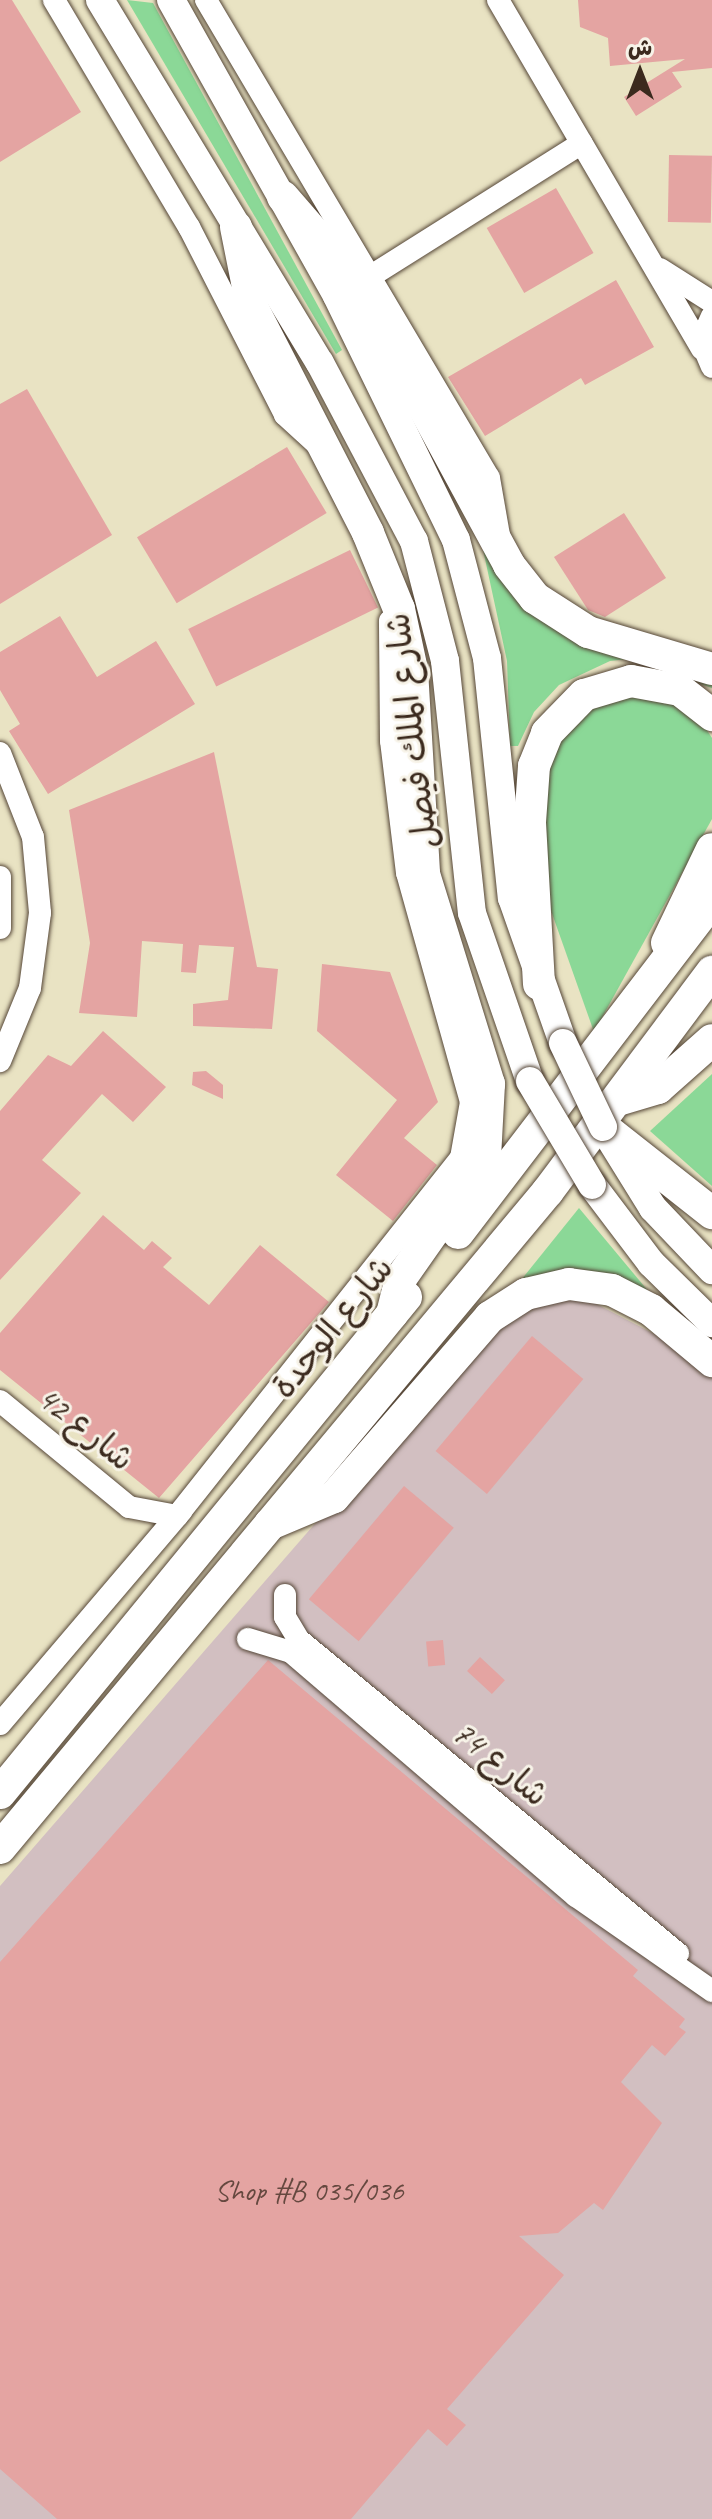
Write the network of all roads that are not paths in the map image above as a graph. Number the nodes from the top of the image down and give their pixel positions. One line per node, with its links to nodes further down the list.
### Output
1 (54, 0): 14 (street)
2 (100, 0): 8 (main road, شارع الملك فيصل)
3 (171, 0): 7 (main road)
4 (206, 0): 10 (street)
5 (498, 0): 6 (street)
6 (582, 143): 9 (street); 10 (street)
7 (283, 197): 15 (highway); 26 (main road)
8 (236, 227): 14 (highway); 33 (main road, شارع الملك فيصل, bridge)
9 (650, 260): 11 (street); 13 (street)
10 (371, 276): 15 (street)
11 (712, 302)
12 (712, 316): 13 (street)
13 (707, 358)
14 (326, 451): 16 (highway)
15 (500, 546): 17 (highway)
16 (388, 580): 32 (highway); 37 (street)
17 (712, 669)
18 (712, 715): 26 (highway)
19 (0, 753): 28 (street)
20 (712, 849): 25 (highway)
21 (0, 877): 23 (street)
22 (712, 901): 25 (highway, شارع الوحدة)
23 (0, 928)
24 (712, 972): 29 (highway)
25 (657, 975): 32 (highway, شارع الوحدة)
26 (539, 984): 29 (main road, bridge)
27 (712, 1040): 29 (highway)
28 (0, 1061)
29 (610, 1113): 30 (highway); 31 (main road); 38 (highway)
30 (712, 1213)
31 (712, 1270)
32 (392, 1314): 43 (highway, شارع الوحدة)
33 (712, 1323)
34 (712, 1361): 38 (highway)
35 (0, 1401): 36 (street, شارع 42)
36 (129, 1507): 37 (street, شارع 42); 39 (street, شارع 42)
37 (177, 1516): 39 (street)
38 (270, 1524): 44 (highway)
39 (144, 1556): 42 (street)
40 (285, 1595): 45 (street, شارع 74)
41 (248, 1639): 45 (street, شارع 74)
42 (0, 1724)
43 (0, 1793)
44 (0, 1848)
45 (692, 1975): 46 (street, شارع 74)
46 (712, 1991)

